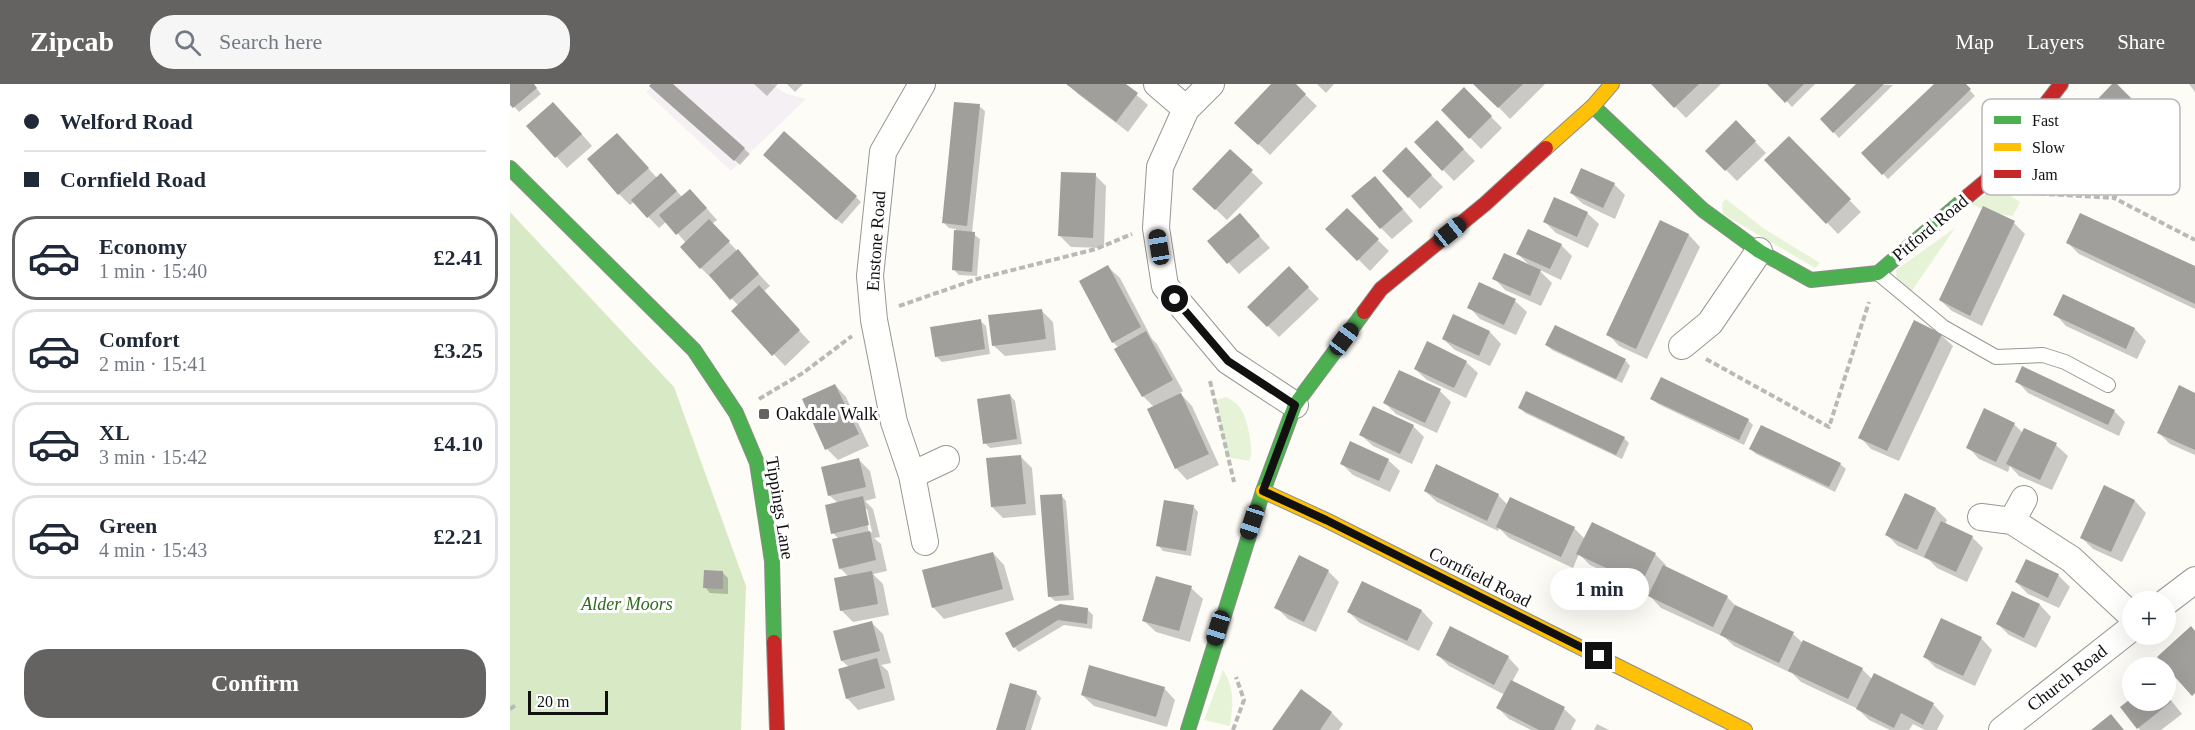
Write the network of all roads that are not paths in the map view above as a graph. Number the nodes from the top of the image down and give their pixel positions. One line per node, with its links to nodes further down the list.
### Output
1 (922, 84): 17 (street, Enstone Road)
2 (1157, 84): 8 (street)
3 (1211, 84): 8 (street)
4 (1612, 84): 7 (street)
5 (2061, 84): 6 (street, Pitford Road)
6 (2049, 99)
7 (1593, 106): 11 (street, Pitford Road); 15 (street)
8 (1186, 110): 15 (street)
9 (510, 168): 25 (street, Tippings Lane)
10 (1982, 184): 12 (street, Pitford Road)
11 (1759, 251): 12 (street, Pitford Road); 13 (street)
12 (1878, 273): 14 (lane)
13 (1682, 346)
14 (2108, 385)
15 (1295, 405): 18 (street)
16 (946, 459): 17 (street)
17 (912, 475): 20 (street, Enstone Road)
18 (1263, 491): 26 (street); 27 (street, Cornfield Road)
19 (1981, 517): 23 (street)
20 (925, 542)
21 (2195, 580): 22 (street)
22 (2176, 594)
23 (2122, 607)
24 (2122, 636): 28 (street, Church Road)
25 (777, 730)
26 (1188, 730)
27 (1745, 730)
28 (2002, 730)

